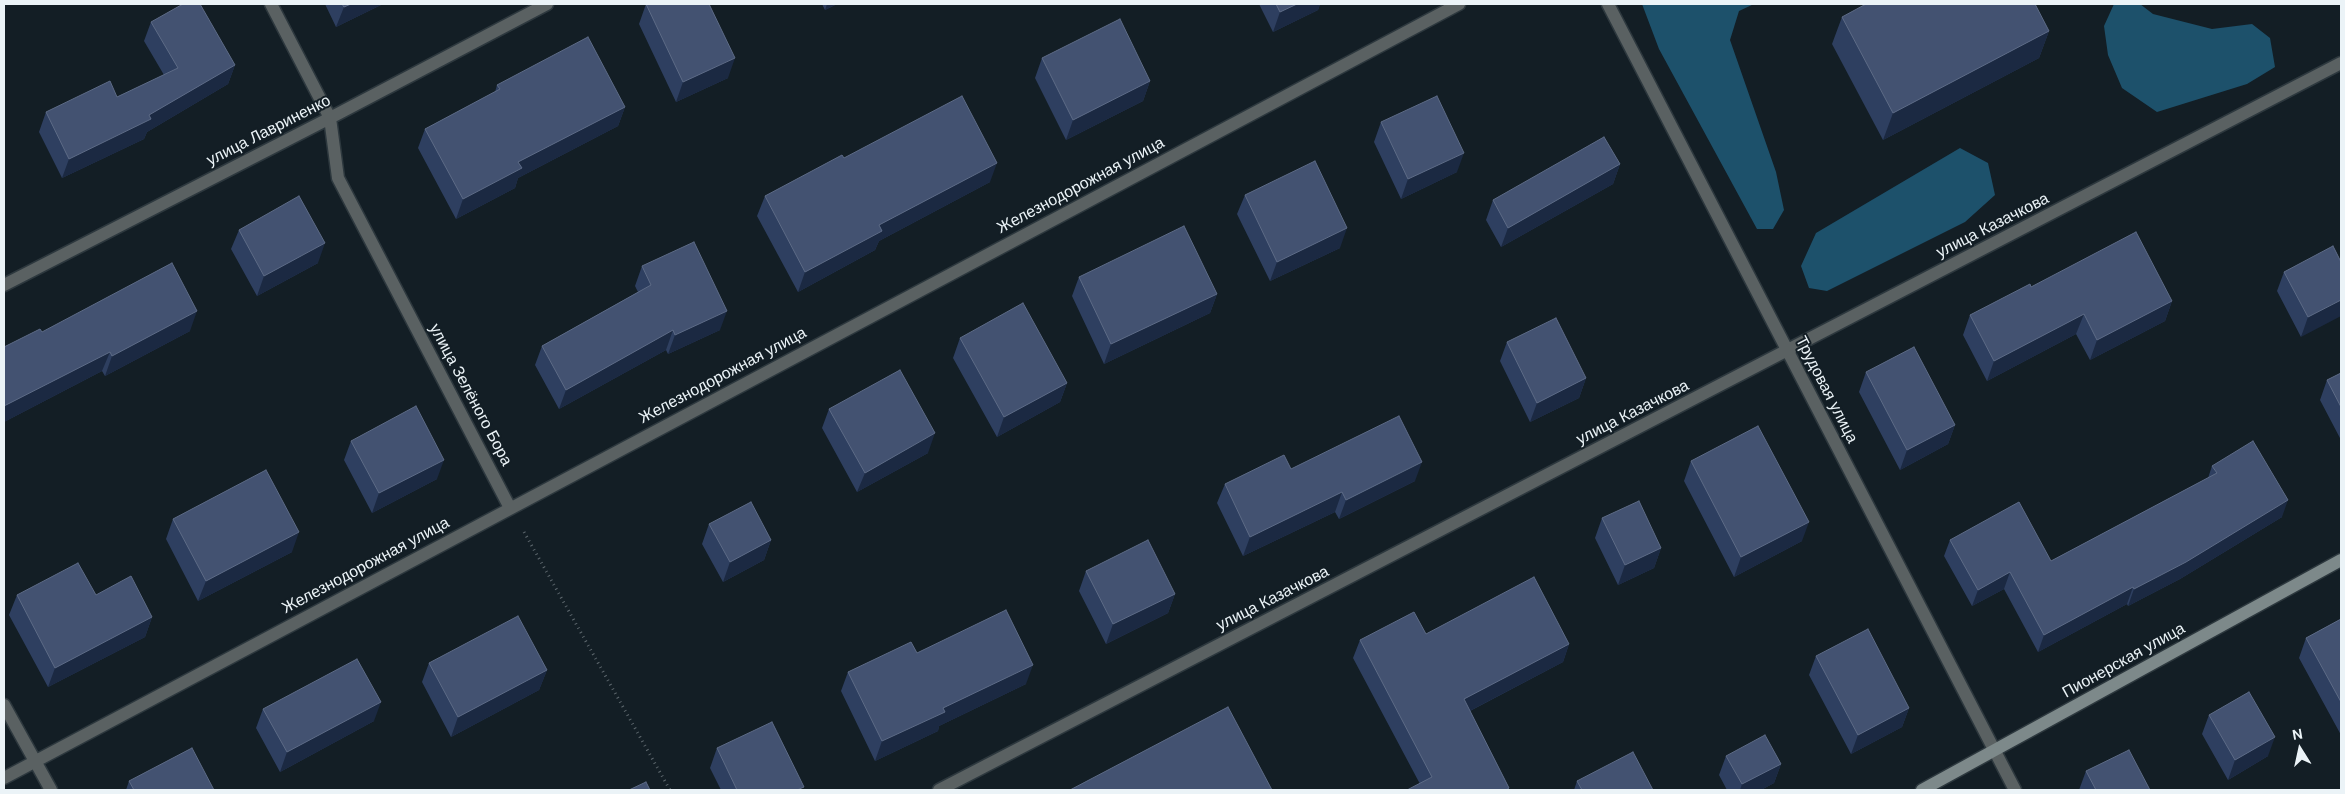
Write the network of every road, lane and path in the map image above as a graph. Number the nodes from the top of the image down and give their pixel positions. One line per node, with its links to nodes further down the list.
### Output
1 (271, 4): 6 (street, улица Зелёного Бора)
2 (547, 4): 6 (street, улица Лавриненко)
3 (1460, 4): 9 (street, Железнодорожная улица)
4 (1608, 4): 8 (street, Трудовая улица)
5 (2341, 63): 8 (street, улица Казачкова)
6 (330, 118): 7 (street, улица Лавриненко); 9 (street, улица Зелёного Бора)
7 (4, 285)
8 (1788, 351): 12 (street, Трудовая улица); 17 (street, улица Казачкова)
9 (510, 508): 13 (street, Железнодорожная улица); 16 (path)
10 (2341, 560): 12 (street, Пионерская улица)
11 (4, 705): 13 (street)
12 (1994, 750): 18 (street, Пионерская улица); 19 (street, Трудовая улица)
13 (35, 762): 14 (street, Железнодорожная улица); 15 (street)
14 (4, 778)
15 (51, 790)
16 (670, 790)
17 (940, 790)
18 (1922, 790)
19 (2015, 790)

